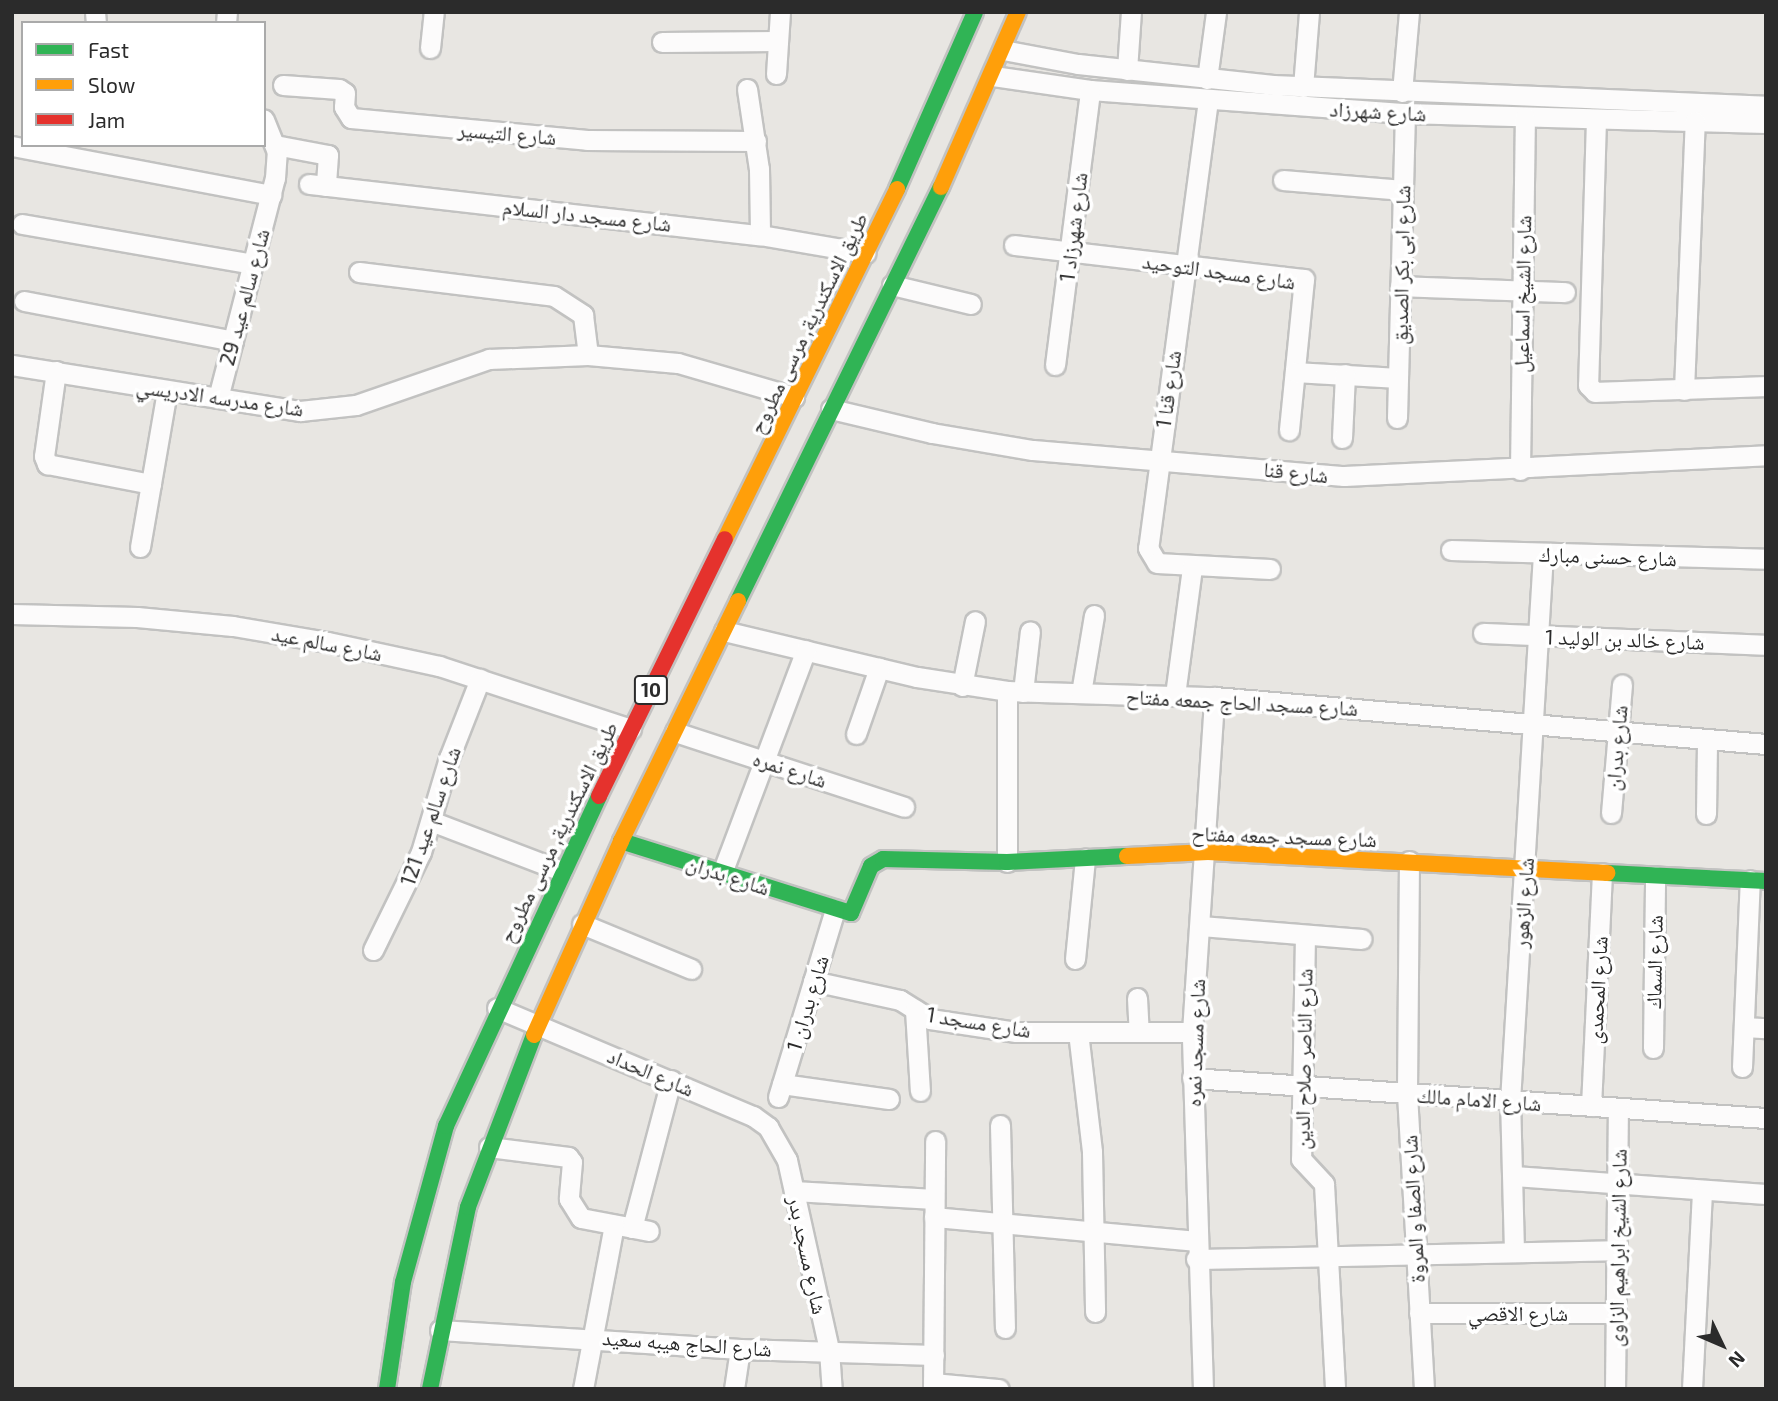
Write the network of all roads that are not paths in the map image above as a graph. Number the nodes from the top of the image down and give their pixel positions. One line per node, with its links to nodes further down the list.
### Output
1 (433, 12): 11 (street)
2 (780, 12): 9 (street)
3 (975, 12): 40 (main road, طريق الاسكندرية, مرسى مطروح / 10)
4 (1018, 12): 12 (main road, 10)
5 (1131, 12): 13 (street)
6 (1216, 12): 16 (street)
7 (1309, 12): 18 (street)
8 (1409, 12): 21 (street)
9 (778, 41): 10 (street); 14 (street)
10 (662, 42)
11 (430, 48)
12 (1003, 50): 13 (street, شارع شهرزاد); 15 (main road, 10)
13 (1127, 70): 16 (street, شارع شهرزاد)
14 (776, 74)
15 (993, 76): 20 (street, شارع شهرزاد); 44 (main road, 10)
16 (1207, 79): 18 (street, شارع شهرزاد)
17 (283, 85): 30 (street, شارع التيسير)
18 (1304, 86): 21 (street, شارع شهرزاد)
19 (747, 89): 30 (street)
20 (1090, 90): 22 (street, شارع شهرزاد); 39 (street, شارع شهرزاد 1)
21 (1402, 92): 23 (street, شارع شهرزاد)
22 (1208, 100): 24 (street, شارع شهرزاد); 42 (street, شارع قنا 1)
23 (1766, 106)
24 (1405, 113): 25 (street, شارع شهرزاد); 34 (street, شارع ابى بكر الصديق)
25 (1525, 117): 26 (street, شارع شهرزاد); 46 (street, شارع الشيخ اسماعيل)
26 (1596, 119): 27 (street, شارع شهرزاد); 59 (street)
27 (1695, 121): 28 (street, شارع شهرزاد); 59 (street)
28 (1766, 123)
29 (266, 125): 31 (street)
30 (756, 141): 37 (street)
31 (275, 145): 35 (street, شارع سالم عيد 29); 37 (street, شارع مسجد دار السلام)
32 (12, 146): 35 (street)
33 (1283, 180): 34 (street)
34 (1403, 190): 45 (street, شارع ابى بكر الصديق)
35 (271, 195): 41 (street, شارع سالم عيد 29)
36 (22, 224): 41 (street)
37 (760, 234): 40 (street, شارع مسجد دار السلام)
38 (1014, 245): 39 (street, شارع مسجد التوحيد)
39 (1070, 251): 42 (street, شارع مسجد التوحيد); 53 (street, شارع شهرزاد 1)
40 (865, 253): 61 (main road, طريق الاسكندرية, مرسى مطروح / 10)
41 (253, 264): 50 (street, شارع سالم عيد 29)
42 (1185, 266): 55 (street, شارع مسجد التوحيد); 68 (street, شارع قنا 1)
43 (359, 272): 51 (street)
44 (892, 285): 49 (street); 63 (main road, 10)
45 (1400, 286): 46 (street); 57 (street, شارع ابى بكر الصديق)
46 (1522, 290): 47 (street); 69 (street, شارع الشيخ اسماعيل)
47 (1565, 292)
48 (24, 301): 50 (street)
49 (971, 304)
50 (233, 341): 62 (street, شارع سالم عيد 29)
51 (588, 355): 61 (street, شارع مدرسه الادريسي); 62 (street, شارع مدرسه الادريسي)
52 (12, 365): 54 (street, شارع مدرسه الادريسي)
53 (1055, 365)
54 (56, 371): 60 (street, شارع مدرسه الادريسي); 70 (street)
55 (1296, 372): 56 (street); 65 (street, شارع مسجد التوحيد)
56 (1345, 374): 57 (street); 66 (street)
57 (1398, 378): 64 (street, شارع ابى بكر الصديق)
58 (1766, 386): 59 (street)
59 (1684, 390)
60 (167, 391): 62 (street, شارع مدرسه الادريسي); 70 (street)
61 (794, 397): 95 (main road, طريق الاسكندرية, مرسى مطروح / 10)
62 (218, 398)
63 (831, 409): 68 (street, شارع قنا); 80 (main road, 10)
64 (1397, 418)
65 (1289, 430)
66 (1342, 438)
67 (1766, 455): 69 (street, شارع قنا)
68 (1159, 458): 69 (street, شارع قنا); 75 (street, شارع قنا 1)
69 (1520, 470)
70 (151, 484): 71 (street)
71 (140, 547)
72 (1451, 550): 73 (street, شارع حسنى مبارك)
73 (1543, 554): 74 (street, شارع حسنى مبارك); 83 (street, شارع الزهور)
74 (1766, 559)
75 (1192, 566): 76 (street, شارع قنا 1); 92 (street)
76 (1270, 569)
77 (12, 614): 87 (street, شارع سالم عيد)
78 (1094, 615): 91 (street)
79 (975, 621): 89 (street)
80 (724, 631): 85 (street, شارع مسجد الحاج جمعه مفتاح); 97 (main road, 10)
81 (1030, 631): 90 (street)
82 (1483, 633): 83 (street, شارع خالد بن الوليد 1)
83 (1539, 636): 84 (street, شارع خالد بن الوليد 1); 94 (street, شارع الزهور)
84 (1766, 645)
85 (806, 650): 86 (street, شارع مسجد الحاج جمعه مفتاح); 101 (street)
86 (879, 668): 89 (street, شارع مسجد الحاج جمعه مفتاح); 98 (street)
87 (480, 678): 95 (street, شارع سالم عيد); 105 (street, شارع سالم عيد 121)
88 (1622, 684): 96 (street, شارع بدران)
89 (961, 686): 90 (street, شارع مسجد الحاج جمعه مفتاح)
90 (1015, 691): 91 (street, شارع مسجد الحاج جمعه مفتاح); 110 (street)
91 (1081, 693): 92 (street, شارع مسجد الحاج جمعه مفتاح)
92 (1175, 695): 93 (street, شارع مسجد الحاج جمعه مفتاح)
93 (1214, 697): 94 (street, شارع مسجد الحاج جمعه مفتاح); 107 (street, شارع مسجد نمره)
94 (1534, 723): 96 (street, شارع مسجد الحاج جمعه مفتاح); 111 (street, شارع الزهور)
95 (631, 729): 112 (main road, طريق الاسكندرية, مرسى مطروح / 10)
96 (1616, 730): 99 (street, شارع مسجد الحاج جمعه مفتاح); 103 (street, شارع بدران)
97 (675, 732): 101 (street, شارع نمره); 106 (main road, 10)
98 (856, 734)
99 (1707, 739): 100 (street, شارع مسجد الحاج جمعه مفتاح); 104 (street)
100 (1766, 744)
101 (765, 760): 102 (street, شارع نمره); 113 (street)
102 (904, 807)
103 (1611, 813)
104 (1706, 814)
105 (430, 821): 112 (street); 122 (street, شارع سالم عيد 121)
106 (621, 841): 113 (main road, شارع بدران); 118 (main road, 10)
107 (1208, 852): 108 (main road, شارع مسجد جمعه مفتاح); 109 (main road, شارع مسجد جمعه مفتاح); 119 (street, شارع مسجد نمره)
108 (1085, 858): 110 (main road, شارع مسجد جمعه مفتاح); 123 (street)
109 (1409, 861): 111 (main road, شارع مسجد جمعه مفتاح); 142 (street, شارع الصفا و المروة)
110 (1007, 862): 117 (main road, شارع مسجد جمعه مفتاح)
111 (1525, 866): 114 (main road, شارع مسجد جمعه مفتاح); 144 (street, شارع الزهور)
112 (562, 871): 128 (main road, طريق الاسكندرية, مرسى مطروح / 10)
113 (722, 873): 117 (main road, شارع بدران)
114 (1602, 873): 115 (main road, شارع مسجد جمعه مفتاح); 145 (street, شارع المحمدى)
115 (1655, 876): 116 (main road, شارع مسجد جمعه مفتاح); 136 (street, شارع السماك)
116 (1758, 880): 125 (street)
117 (835, 909): 126 (street, شارع بدران 1)
118 (582, 924): 124 (street); 130 (main road, 10)
119 (1201, 926): 120 (street); 135 (street, شارع مسجد نمره)
120 (1305, 935): 121 (street); 140 (street, شارع الناصر صلاح الدين)
121 (1361, 939)
122 (373, 950)
123 (1075, 959)
124 (691, 969)
125 (1756, 974): 131 (street)
126 (813, 981): 129 (street, شارع مسجد 1); 143 (street, شارع بدران 1)
127 (1137, 998): 134 (street)
128 (497, 1008): 130 (street, شارع الحداد); 176 (main road, طريق الاسكندرية, مرسى مطروح / 10)
129 (915, 1010): 133 (street, شارع مسجد 1); 141 (street)
130 (538, 1025): 139 (street, شارع الحداد); 150 (main road, 10)
131 (1744, 1027): 132 (street); 137 (street)
132 (1766, 1028)
133 (1078, 1032): 134 (street, شارع مسجد 1); 160 (street)
134 (1139, 1032): 135 (street, شارع مسجد 1)
135 (1192, 1032): 138 (street, شارع مسجد نمره)
136 (1653, 1048)
137 (1742, 1067)
138 (1192, 1078): 140 (street, شارع الامام مالك); 161 (street, شارع مسجد نمره)
139 (671, 1080): 151 (street, شارع الحداد); 159 (street)
140 (1301, 1087): 142 (street, شارع الامام مالك); 165 (street, شارع الناصر صلاح الدين)
141 (920, 1091)
142 (1407, 1094): 144 (street, شارع الامام مالك); 164 (street, شارع الصفا و المروة)
143 (889, 1099)
144 (1510, 1101): 145 (street, شارع الامام مالك); 152 (street, شارع الزهور)
145 (1591, 1106): 146 (street, شارع الامام مالك)
146 (1618, 1108): 147 (street, شارع الامام مالك); 153 (street, شارع الشيخ ابراهيم الزاوى)
147 (1766, 1118)
148 (1000, 1125): 158 (street)
149 (935, 1141): 157 (street)
150 (489, 1147): 159 (street); 170 (main road, 10)
151 (787, 1160): 155 (street, شارع مسجد بدر)
152 (1513, 1176): 153 (street); 163 (street, شارع الزهور)
153 (1617, 1184): 154 (street); 162 (street, شارع الشيخ ابراهيم الزاوى)
154 (1702, 1190): 156 (street); 186 (street)
155 (794, 1191): 157 (street); 173 (street, شارع مسجد بدر)
156 (1766, 1194)
157 (934, 1208): 158 (street); 174 (street)
158 (1003, 1222): 160 (street); 169 (street)
159 (632, 1228): 171 (street)
160 (1096, 1231): 161 (street); 166 (street)
161 (1196, 1250): 165 (street); 182 (street, شارع مسجد نمره)
162 (1616, 1250): 163 (street); 168 (street, شارع الشيخ ابراهيم الزاوى)
163 (1514, 1251): 164 (street)
164 (1415, 1252): 165 (street); 167 (street, شارع الصفا و المروة)
165 (1326, 1255): 183 (street, شارع الناصر صلاح الدين)
166 (1095, 1312)
167 (1419, 1313): 168 (street, شارع الاقصي); 184 (street, شارع الصفا و المروة)
168 (1616, 1313): 185 (street, شارع الشيخ ابراهيم الزاوى)
169 (1005, 1328)
170 (440, 1330): 171 (street, شارع الحاج هيبه سعيد); 177 (main road, 10)
171 (590, 1337): 172 (street, شارع الحاج هيبه سعيد); 178 (street)
172 (740, 1349): 173 (street, شارع الحاج هيبه سعيد); 179 (street)
173 (829, 1350): 174 (street, شارع الحاج هيبه سعيد); 180 (street, شارع مسجد بدر)
174 (934, 1355): 175 (street)
175 (934, 1386): 181 (street)
176 (387, 1389)
177 (430, 1389)
178 (583, 1389)
179 (734, 1389)
180 (832, 1389)
181 (999, 1389)
182 (1203, 1389)
183 (1335, 1389)
184 (1424, 1389)
185 (1615, 1389)
186 (1692, 1389)

